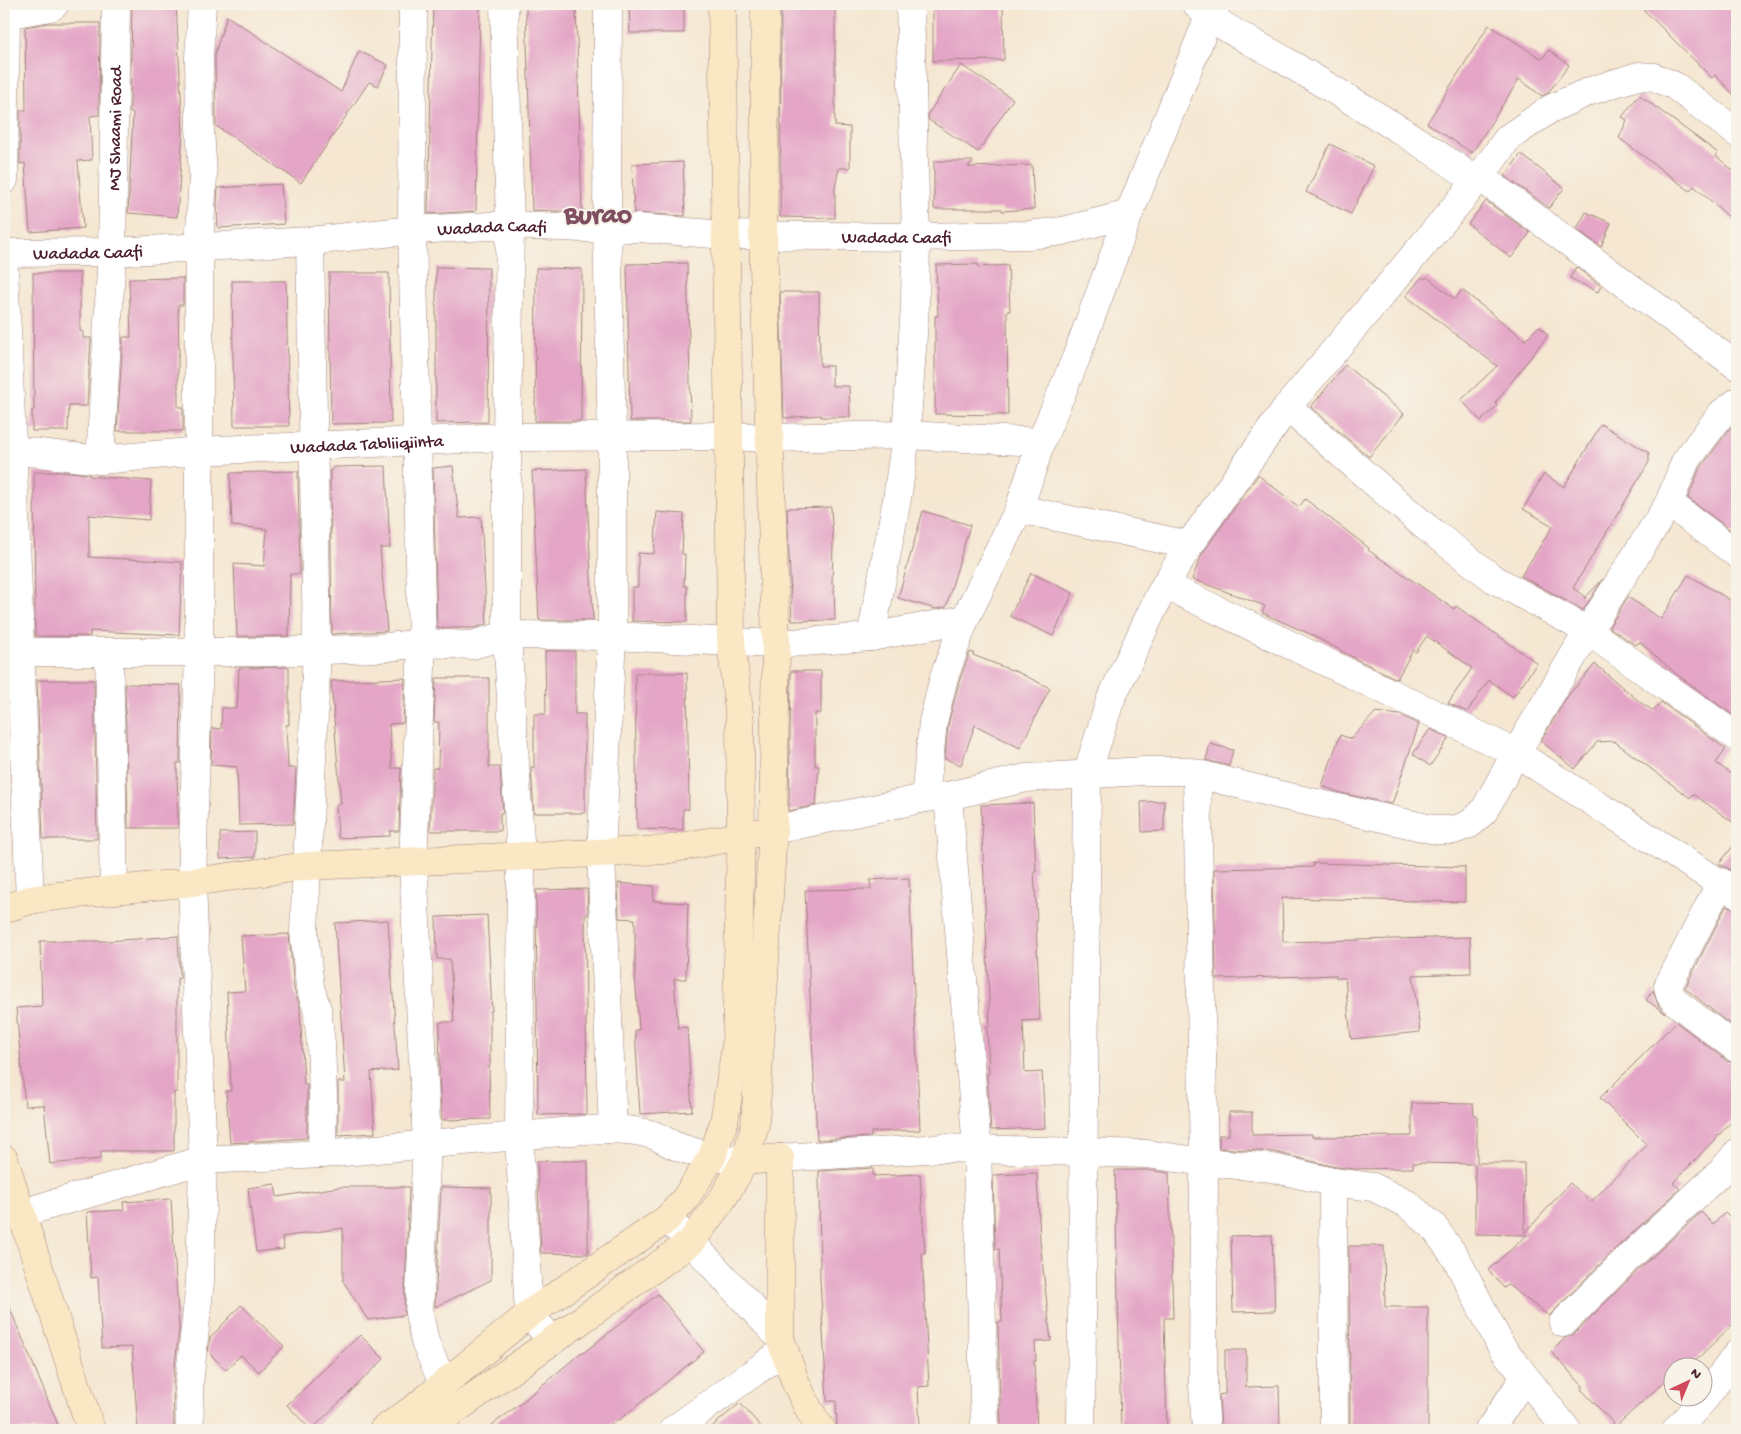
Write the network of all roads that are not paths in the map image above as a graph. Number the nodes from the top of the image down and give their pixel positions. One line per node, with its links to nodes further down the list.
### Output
1 (55, 4): 11 (street)
2 (116, 4): 24 (street, MJ Shaami Road)
3 (202, 4): 23 (street)
4 (413, 4): 18 (street)
5 (504, 4): 16 (street)
6 (608, 4): 17 (street)
7 (722, 4): 19 (street)
8 (764, 4): 20 (street)
9 (910, 4): 21 (street)
10 (1208, 8): 13 (street); 15 (street)
11 (5, 15): 14 (street)
12 (1737, 133): 13 (street)
13 (1478, 179): 27 (street); 29 (street)
14 (4, 180)
15 (1129, 214): 21 (street, Wadada Caafi); 36 (street)
16 (510, 225): 17 (street, Wadada Caafi); 18 (street, Wadada Caafi); 32 (street)
17 (607, 229): 19 (street, Wadada Caafi); 33 (street)
18 (412, 230): 22 (street, Wadada Caafi); 35 (street)
19 (725, 235): 20 (street, Wadada Caafi); 31 (street)
20 (763, 235): 21 (street, Wadada Caafi); 34 (street)
21 (916, 237): 30 (street)
22 (310, 241): 23 (street, Wadada Caafi); 37 (street)
23 (199, 246): 24 (street, Wadada Caafi); 39 (street)
24 (112, 252): 25 (street, Wadada Caafi); 40 (street, MJ Shaami Road)
25 (4, 253)
26 (4, 270): 38 (street)
27 (1737, 366)
28 (1737, 402): 41 (street)
29 (1287, 407): 43 (street); 47 (street)
30 (906, 435): 34 (street, Wadada Tabliiqiinta); 36 (street, Wadada Tabliiqiinta); 50 (street)
31 (729, 436): 33 (street, Wadada Tabliiqiinta); 34 (street, Wadada Tabliiqiinta); 51 (street)
32 (507, 437): 33 (street, Wadada Tabliiqiinta); 35 (street, Wadada Tabliiqiinta); 48 (street)
33 (612, 438): 49 (street)
34 (770, 438): 53 (street)
35 (416, 441): 37 (street, Wadada Tabliiqiinta); 52 (street)
36 (1041, 442): 42 (street)
37 (313, 446): 39 (street, Wadada Tabliiqiinta); 54 (street)
38 (9, 449): 40 (street, Wadada Tabliiqiinta); 56 (street)
39 (199, 451): 40 (street, Wadada Tabliiqiinta); 55 (street)
40 (100, 460)
41 (1669, 503): 44 (street); 47 (street)
42 (1019, 509): 43 (street); 46 (street)
43 (1189, 545): 45 (street)
44 (1737, 554)
45 (1165, 585): 59 (street); 60 (street)
46 (965, 619): 50 (street); 62 (street)
47 (1588, 631): 58 (street); 59 (street)
48 (507, 635): 49 (street); 52 (street); 66 (street)
49 (612, 636): 51 (street); 65 (street)
50 (871, 637): 53 (street)
51 (731, 642): 53 (street); 64 (street)
52 (422, 643): 54 (street); 67 (street)
53 (776, 644): 63 (street)
54 (317, 650): 55 (street); 68 (street)
55 (199, 652): 57 (street); 69 (street)
56 (11, 653): 57 (street); 72 (street)
57 (109, 653): 71 (street)
58 (1737, 737)
59 (1516, 753): 61 (street); 70 (street)
60 (1087, 774): 61 (street); 62 (street); 79 (street)
61 (1197, 774): 87 (street)
62 (937, 797): 63 (street); 78 (street)
63 (773, 830): 64 (street); 86 (street)
64 (741, 836): 65 (street); 82 (street)
65 (601, 854): 66 (street); 75 (street)
66 (522, 857): 67 (street); 76 (street)
67 (414, 862): 68 (street); 77 (street)
68 (307, 866): 69 (street); 81 (street)
69 (192, 882): 71 (street); 85 (street)
70 (1729, 888): 74 (street)
71 (114, 890): 72 (street)
72 (30, 900): 73 (street)
73 (4, 909)
74 (1737, 1049)
75 (613, 1129): 76 (street); 82 (street)
76 (519, 1136): 77 (street); 92 (street)
77 (426, 1143): 81 (street); 98 (street)
78 (977, 1148): 79 (street); 83 (street); 105 (street)
79 (1083, 1152): 87 (street); 106 (street)
80 (1737, 1153): 93 (street)
81 (322, 1154): 85 (street)
82 (712, 1157): 86 (street); 90 (street)
83 (780, 1158): 86 (street); 95 (street)
84 (4, 1159): 89 (street)
85 (203, 1160): 89 (street); 101 (street)
86 (745, 1162): 91 (street)
87 (1204, 1162): 88 (street); 107 (street)
88 (1333, 1182): 97 (street); 108 (street)
89 (22, 1213): 100 (street)
90 (667, 1219): 91 (street); 92 (street)
91 (691, 1242): 94 (street); 95 (street)
92 (529, 1314): 94 (street); 98 (street)
93 (1563, 1323)
94 (553, 1341): 99 (street)
95 (782, 1344): 103 (street); 104 (street)
96 (1737, 1354): 111 (street)
97 (1525, 1378): 109 (street); 110 (street)
98 (443, 1384): 99 (street)
99 (425, 1421): 102 (street)
100 (91, 1430)
101 (190, 1430)
102 (383, 1430)
103 (673, 1430)
104 (822, 1430)
105 (984, 1430)
106 (1081, 1430)
107 (1206, 1430)
108 (1334, 1430)
109 (1489, 1430)
110 (1567, 1430)
111 (1676, 1430)

